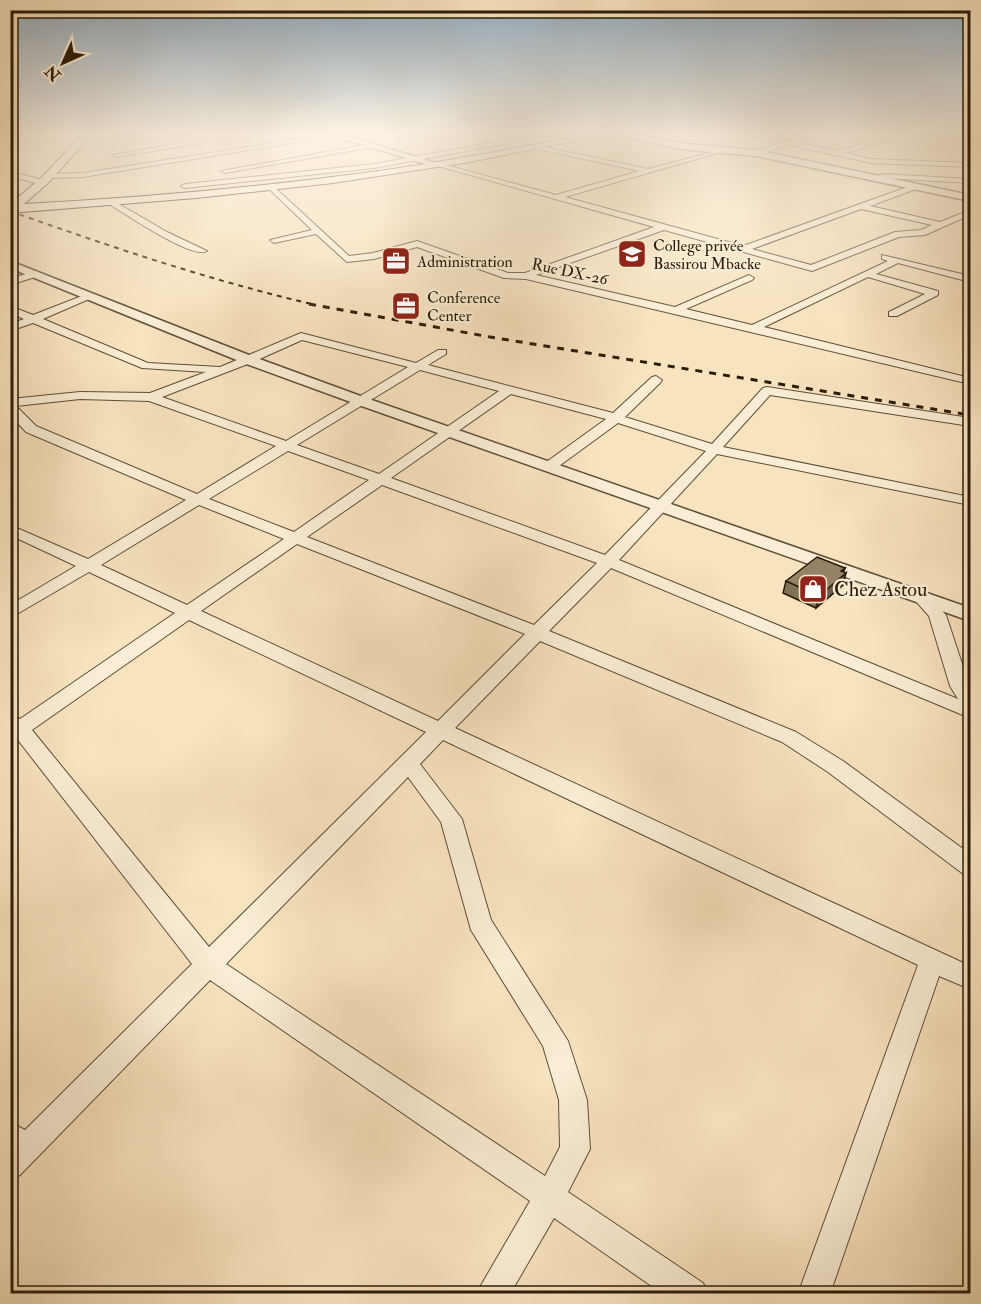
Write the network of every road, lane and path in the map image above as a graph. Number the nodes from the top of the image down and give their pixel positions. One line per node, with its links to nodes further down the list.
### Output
1 (28, 195): 13 (main road)
2 (204, 195): 8 (main road)
3 (279, 195): 17 (street)
4 (544, 195): 9 (street)
5 (566, 195): 9 (street)
6 (892, 195): 12 (street)
7 (954, 195): 10 (street)
8 (193, 196): 11 (main road)
9 (555, 198): 16 (street)
10 (970, 198)
11 (112, 202): 13 (main road); 21 (street)
12 (861, 206): 15 (street); 19 (street)
13 (14, 207)
14 (970, 212): 15 (street)
15 (941, 225): 20 (street)
16 (663, 227): 19 (street); 26 (street)
17 (318, 231): 18 (street); 26 (street, Rue DX-26)
18 (274, 240)
19 (743, 249): 20 (street)
20 (857, 250): 22 (street)
21 (202, 251)
22 (897, 260): 25 (street); 28 (street)
23 (10, 264): 24 (street)
24 (35, 274): 29 (street); 30 (street)
25 (867, 274): 33 (street); 36 (street)
26 (526, 276): 32 (street, Rue DX-26)
27 (749, 278): 32 (street)
28 (970, 279)
29 (10, 282)
30 (90, 296): 34 (street); 38 (street)
31 (10, 309): 34 (street)
32 (676, 310): 36 (street, Rue DX-26)
33 (893, 314)
34 (35, 320): 35 (street); 40 (street)
35 (10, 328)
36 (754, 328): 42 (street, Rue DX-26)
37 (442, 352): 39 (street)
38 (249, 360): 39 (street); 40 (street); 45 (street)
39 (419, 366): 43 (street); 45 (street)
40 (225, 370): 44 (street)
41 (656, 380): 47 (street)
42 (970, 381)
43 (508, 391): 47 (street); 49 (street)
44 (151, 398): 46 (street); 50 (street)
45 (361, 401): 49 (street); 50 (street)
46 (11, 408): 54 (street)
47 (616, 418): 51 (street); 52 (street)
48 (970, 422): 51 (street)
49 (450, 432): 52 (street); 53 (street)
50 (286, 447): 53 (street); 54 (street)
51 (714, 449): 55 (street); 56 (street)
52 (550, 466): 56 (street)
53 (381, 480): 58 (street); 59 (street)
54 (198, 500): 58 (street); 60 (street)
55 (970, 501)
56 (663, 506): 59 (street); 61 (street)
57 (10, 529): 60 (street)
58 (296, 538): 62 (street); 65 (street)
59 (608, 561): 65 (street); 67 (street)
60 (89, 566): 62 (street); 63 (street)
61 (921, 598): 64 (street); 66 (street)
62 (188, 612): 68 (street); 69 (street)
63 (10, 613)
64 (970, 615)
65 (538, 633): 69 (street); 71 (street)
66 (970, 701)
67 (970, 711)
68 (14, 728): 73 (street)
69 (441, 730): 70 (street); 72 (street)
70 (408, 763): 73 (street); 76 (street)
71 (970, 866)
72 (932, 960): 74 (street); 79 (street)
73 (208, 965): 75 (street); 76 (street)
74 (970, 978)
75 (15, 1150)
76 (550, 1197): 77 (street); 78 (street)
77 (492, 1293)
78 (692, 1293)
79 (814, 1293)

